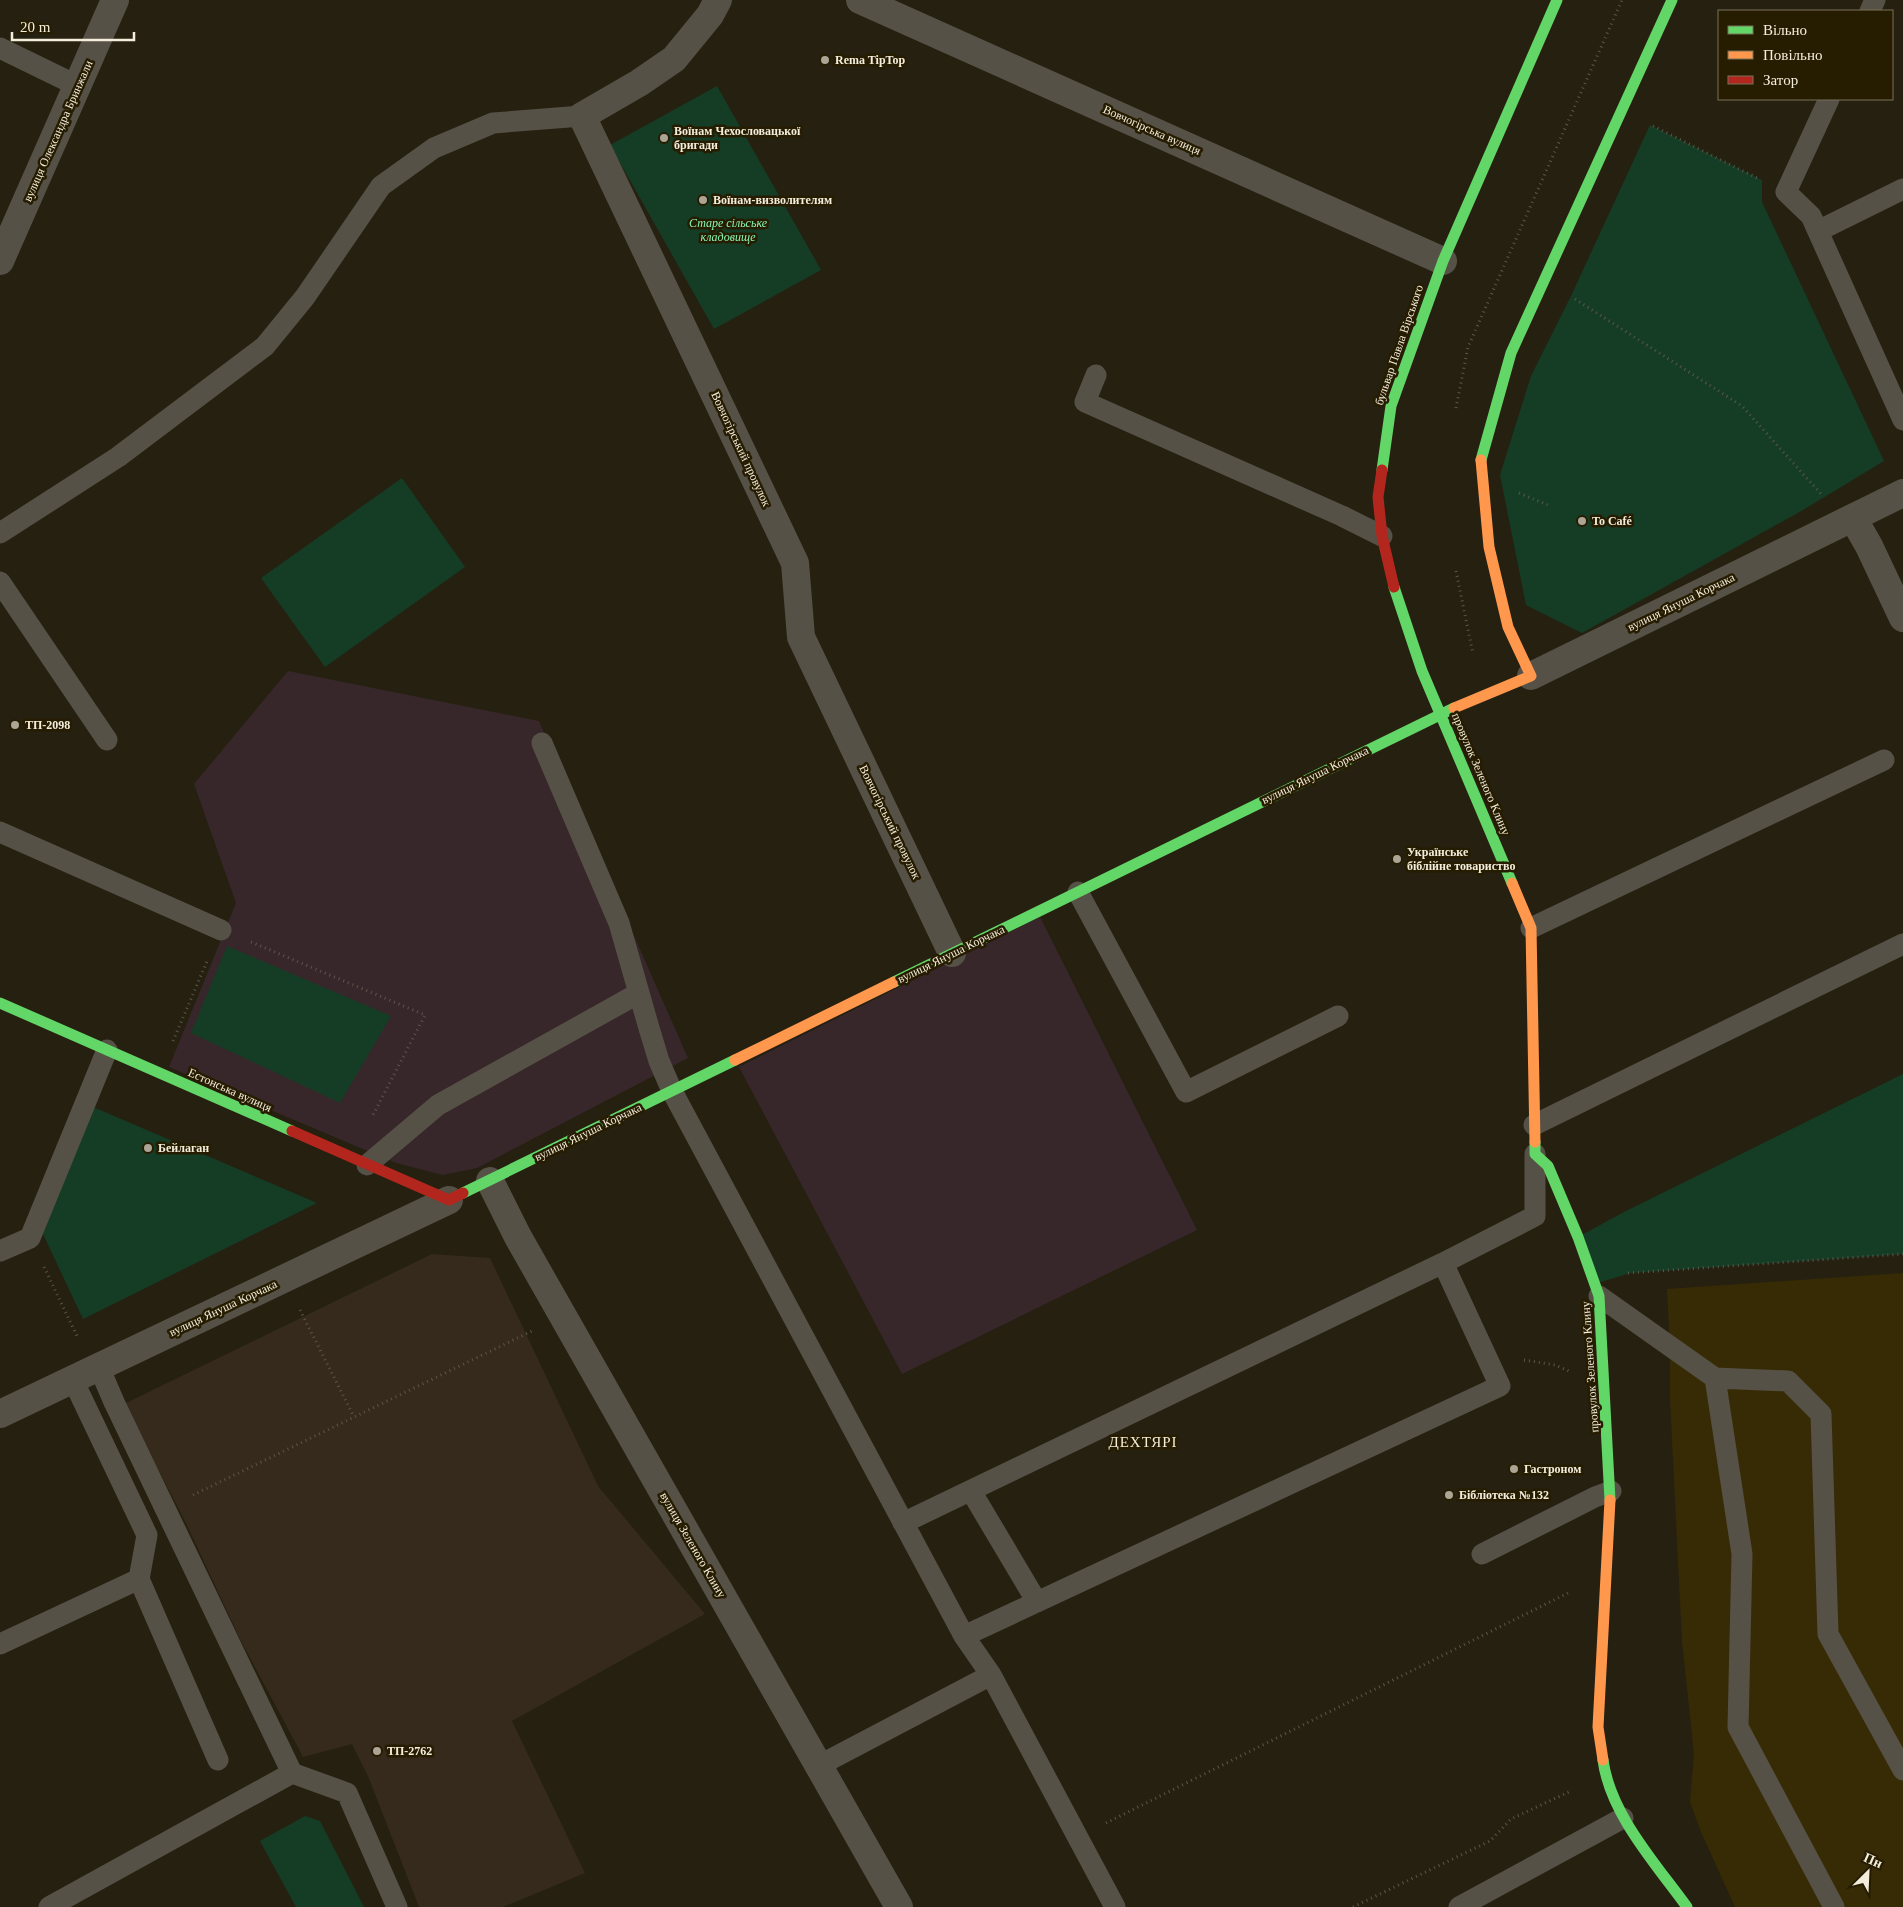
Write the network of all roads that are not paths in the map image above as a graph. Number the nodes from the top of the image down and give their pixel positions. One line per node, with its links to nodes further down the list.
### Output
1 (115, 0): 7 (street, вулиця Олександра Бринжали)
2 (718, 0): 9 (street)
3 (1558, 0): 12 (street, бульвар Павла Вірського)
4 (1672, 0): 22 (street)
5 (876, 3): 12 (street, Вовчогірська вулиця)
6 (0, 48): 7 (lane)
7 (78, 86): 13 (street, вулиця Олександра Бринжали)
8 (1829, 100): 11 (lane)
9 (582, 116): 18 (lane); 32 (street, Вовчогірський провулок)
10 (1903, 190): 11 (lane)
11 (1818, 231): 15 (lane)
12 (1443, 260): 19 (street, бульвар Павла Вірського)
13 (0, 261)
14 (1096, 375): 19 (lane)
15 (1903, 420)
16 (1903, 494): 17 (street, вулиця Януша Корчака)
17 (1854, 518): 21 (street); 22 (street, вулиця Януша Корчака)
18 (0, 533)
19 (1382, 536): 23 (street, бульвар Павла Вірського)
20 (0, 582): 24 (lane)
21 (1903, 618)
22 (1531, 676): 23 (street, вулиця Януша Корчака)
23 (1441, 713): 28 (street, вулиця Януша Корчака); 29 (street, провулок Зеленого Клину)
24 (107, 740)
25 (542, 743): 33 (lane)
26 (1884, 760): 29 (lane)
27 (0, 832): 30 (lane)
28 (1078, 892): 32 (street, вулиця Януша Корчака); 35 (lane)
29 (1531, 928): 38 (street, провулок Зеленого Клину)
30 (221, 930)
31 (1903, 944): 38 (lane)
32 (952, 953): 37 (street, вулиця Януша Корчака)
33 (639, 993): 37 (lane); 40 (lane)
34 (0, 1003): 36 (street, Естонська вулиця)
35 (1338, 1016)
36 (107, 1050): 40 (street, Естонська вулиця); 43 (lane)
37 (672, 1091): 41 (street, вулиця Януша Корчака); 52 (lane)
38 (1534, 1125): 39 (street, провулок Зеленого Клину)
39 (1535, 1154): 44 (lane); 45 (street, провулок Зеленого Клину)
40 (367, 1165): 42 (street, Естонська вулиця)
41 (490, 1181): 42 (street, вулиця Януша Корчака); 60 (street, вулиця Зеленого Клину)
42 (449, 1200): 46 (street, вулиця Януша Корчака)
43 (0, 1250)
44 (1443, 1264): 50 (lane); 55 (lane)
45 (1596, 1290): 47 (lane); 51 (street, провулок Зеленого Клину)
46 (99, 1367): 48 (street, вулиця Януша Корчака); 62 (lane)
47 (1715, 1378): 61 (lane); 70 (lane)
48 (73, 1380): 49 (street, вулиця Януша Корчака); 54 (lane)
49 (0, 1414)
50 (971, 1491): 52 (lane); 55 (lane)
51 (1611, 1491): 53 (lane); 63 (street, провулок Зеленого Клину)
52 (904, 1524): 56 (lane)
53 (1482, 1554)
54 (139, 1579): 57 (lane); 59 (lane)
55 (1036, 1602): 56 (lane)
56 (964, 1636): 58 (lane)
57 (0, 1644)
58 (991, 1675): 60 (lane); 67 (lane)
59 (218, 1760)
60 (818, 1766): 66 (street, вулиця Зеленого Клину)
61 (1903, 1770)
62 (292, 1773): 64 (lane); 65 (lane)
63 (1623, 1818): 68 (lane); 69 (street, провулок Зеленого Клину)
64 (48, 1907)
65 (397, 1907)
66 (898, 1907)
67 (1114, 1907)
68 (1459, 1907)
69 (1688, 1907)
70 (1834, 1907)

